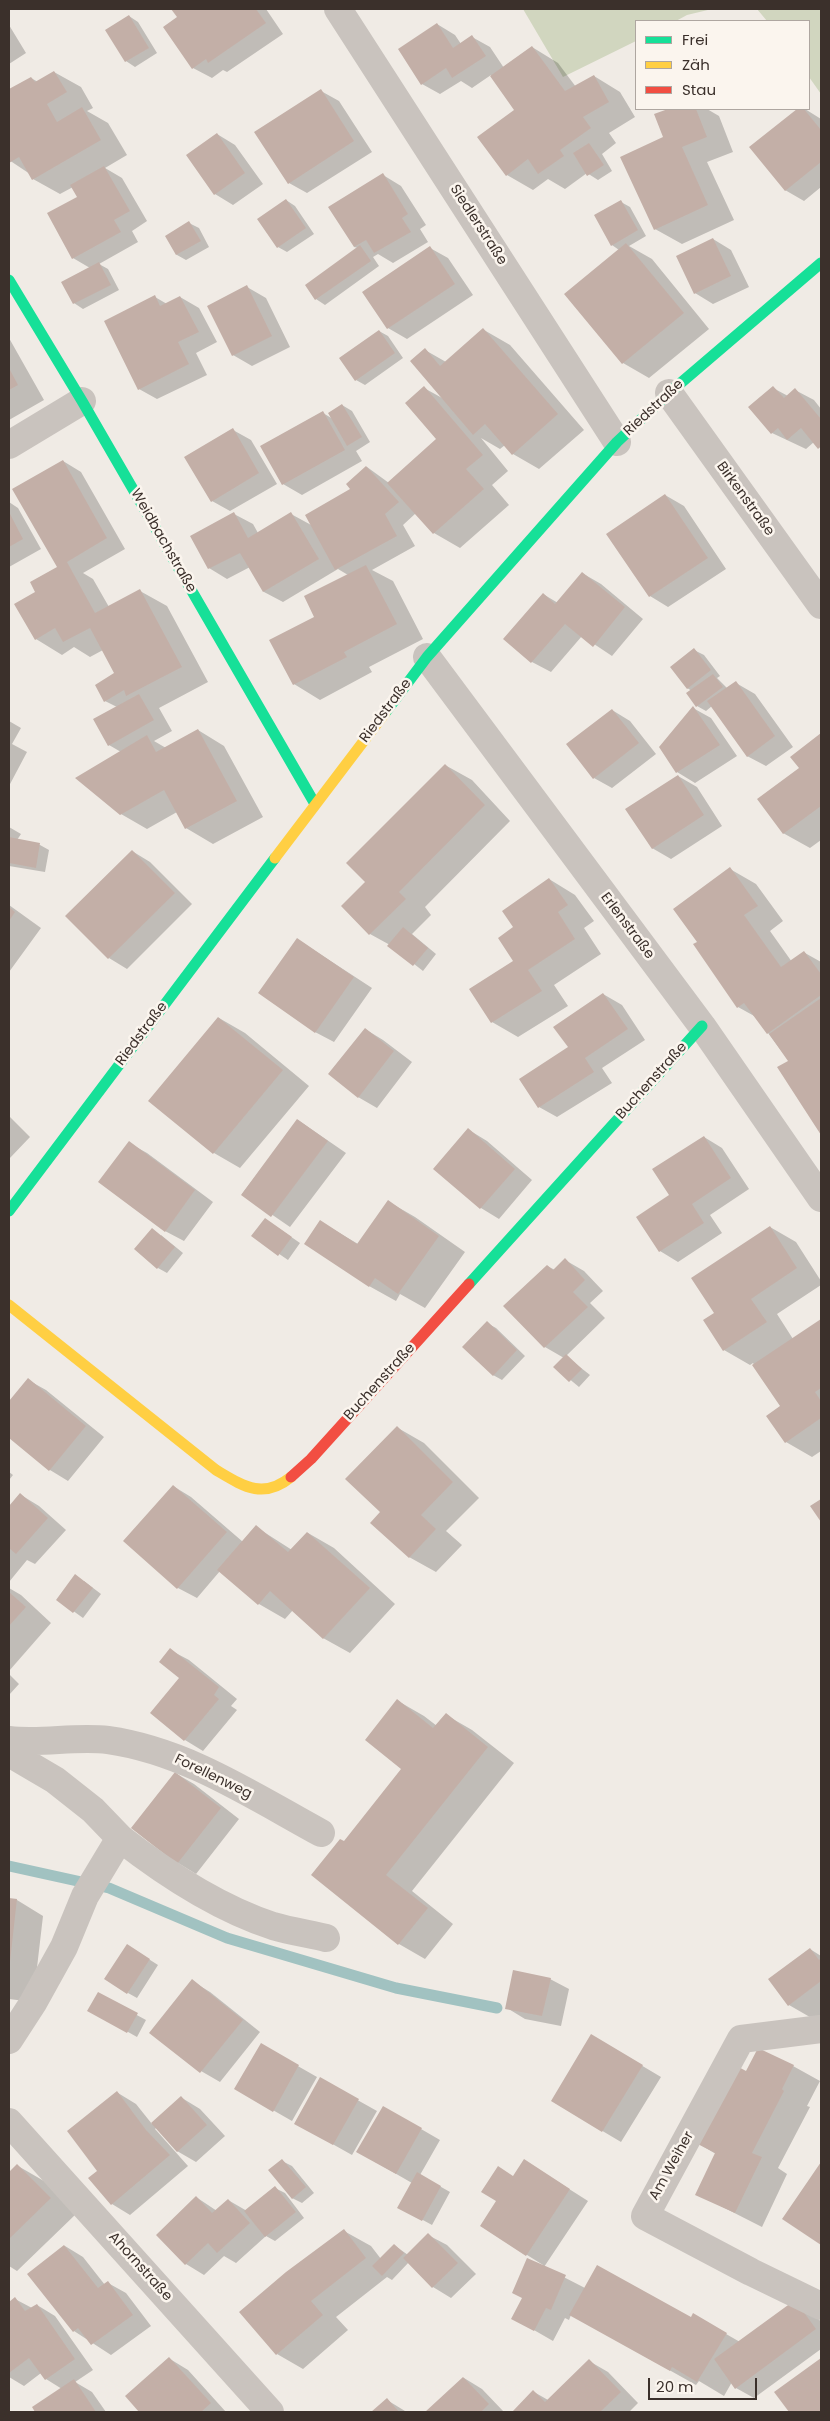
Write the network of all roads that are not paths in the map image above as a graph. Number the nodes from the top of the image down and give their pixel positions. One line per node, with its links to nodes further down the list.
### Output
1 (338, 9): 6 (street, Siedlerstraße)
2 (821, 263): 4 (street, Riedstraße)
3 (9, 280): 5 (street, Weidbachstraße)
4 (669, 392): 6 (street, Riedstraße); 8 (street, Birkenstraße)
5 (82, 401): 7 (street); 10 (street, Weidbachstraße)
6 (618, 442): 9 (street, Riedstraße)
7 (9, 445)
8 (821, 605)
9 (428, 657): 10 (street, Riedstraße); 11 (street, Erlenstraße)
10 (315, 804): 13 (street, Riedstraße)
11 (702, 1026): 12 (street, Erlenstraße); 14 (street, Buchenstraße)
12 (821, 1198)
13 (9, 1211)
14 (9, 1305)
15 (9, 1740): 17 (street, Forellenweg)
16 (9, 1754): 18 (street)
17 (321, 1833)
18 (120, 1838): 19 (street); 21 (street)
19 (326, 1938)
20 (821, 2029): 23 (street, Am Weiher)
21 (9, 2040)
22 (9, 2122): 24 (street, Ahornstraße)
23 (821, 2306)
24 (270, 2412)

